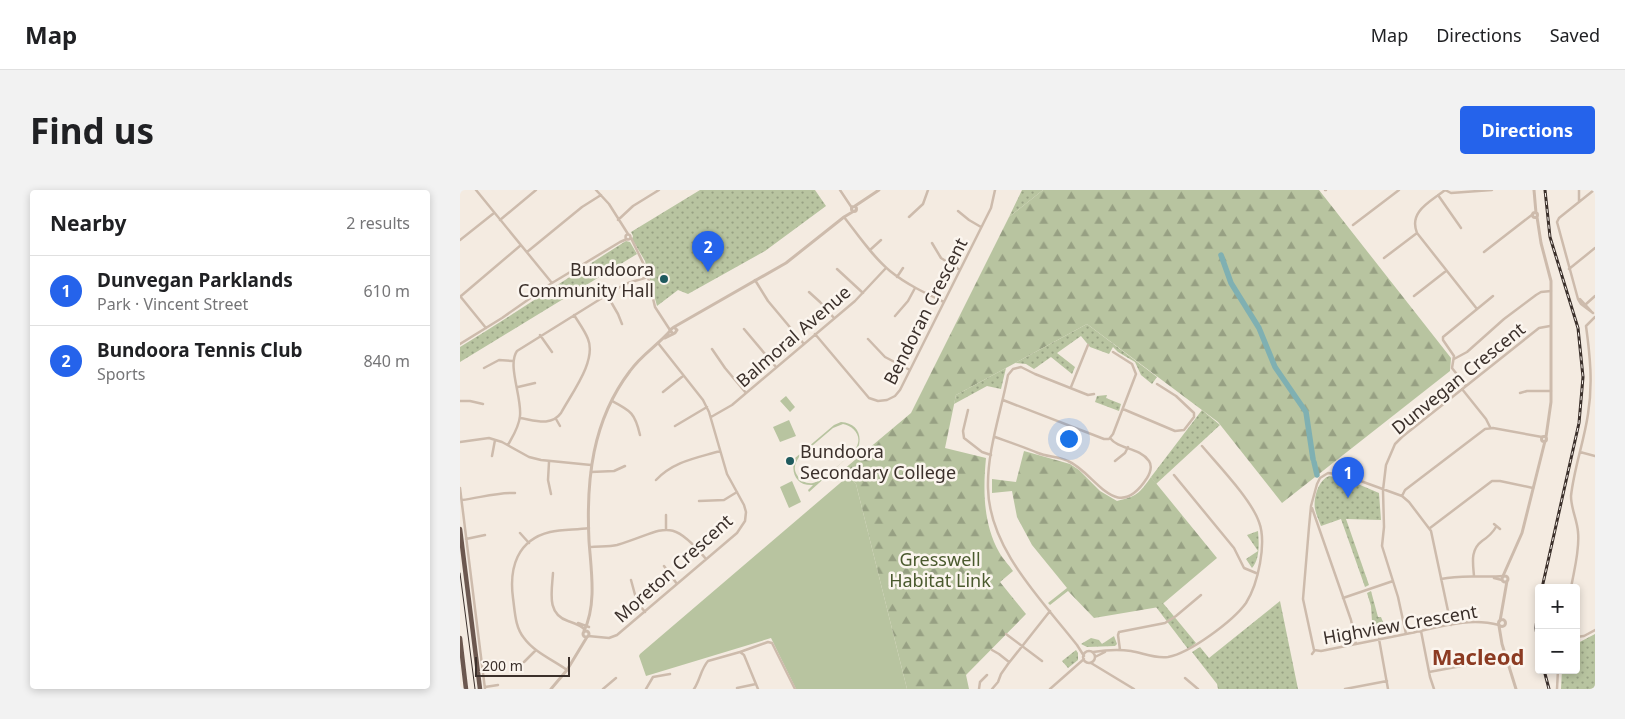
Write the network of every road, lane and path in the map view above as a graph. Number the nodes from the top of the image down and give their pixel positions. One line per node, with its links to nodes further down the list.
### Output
1 (476, 190): 20 (street)
2 (536, 190): 25 (street)
3 (596, 190): 14 (street)
4 (659, 190): 24 (street)
5 (840, 190): 18 (street)
6 (879, 190): 18 (street)
7 (928, 190): 23 (street)
8 (994, 190): 27 (street, Bendoran Crescent)
9 (1399, 190): 26 (street)
10 (1445, 190): 11 (street); 15 (street)
11 (1492, 190)
12 (1534, 190): 21 (street)
13 (1594, 190): 16 (street)
14 (601, 195): 24 (street); 37 (street)
15 (1438, 195): 28 (street); 29 (street)
16 (1583, 198): 17 (street); 17 (street)
17 (1579, 201): 43 (street)
18 (854, 208): 22 (street)
19 (958, 211): 27 (street)
20 (494, 212): 25 (street); 31 (street)
21 (1534, 215): 38 (street); 51 (street)
22 (844, 217): 36 (street); 48 (street)
23 (909, 217)
24 (617, 219): 30 (street)
25 (500, 220): 34 (street)
26 (1353, 225)
27 (982, 227): 44 (street, Bendoran Crescent)
28 (1461, 228)
29 (1417, 233): 39 (street); 45 (street)
30 (628, 237): 47 (street); 49 (street)
31 (460, 240)
32 (881, 240): 36 (street)
33 (932, 243): 44 (street)
34 (521, 245): 37 (street); 55 (street)
35 (1595, 248): 43 (street)
36 (870, 250): 40 (street)
37 (527, 252): 49 (street)
38 (1484, 252)
39 (1384, 258)
40 (886, 268): 46 (street); 53 (street, Balmoral Avenue)
41 (903, 268): 46 (street)
42 (837, 269): 53 (street)
43 (1569, 269): 60 (street)
44 (960, 270): 59 (street, Bendoran Crescent)
45 (1447, 271): 56 (street); 61 (street)
46 (897, 276): 50 (street)
47 (648, 277): 54 (street); 70 (street)
48 (755, 280): 70 (street); 76 (street)
49 (552, 283): 68 (street)
50 (915, 288): 59 (street); 64 (street)
51 (1551, 291): 67 (street); 81 (street)
52 (809, 292): 65 (street)
53 (863, 293): 65 (street, Balmoral Avenue)
54 (607, 295): 62 (street); 66 (street)
55 (460, 296): 68 (street)
56 (1414, 296)
57 (1493, 296): 61 (street)
58 (1595, 296): 60 (street)
59 (944, 302): 85 (street, Bendoran Crescent)
60 (1585, 305): 63 (street)
61 (1477, 309): 81 (street)
62 (574, 315): 72 (street); 107 (street)
63 (1594, 315): 121 (street)
64 (895, 316)
65 (834, 318): 71 (street, Balmoral Avenue)
66 (622, 324)
67 (1550, 326): 89 (street, Dunvegan Crescent); 93 (street)
68 (486, 328): 75 (street)
69 (744, 329): 83 (street)
70 (673, 330): 74 (street)
71 (815, 334): 76 (street, Balmoral Avenue); 85 (street, Bendoran Crescent)
72 (540, 336): 79 (street); 82 (street)
73 (868, 339): 85 (street)
74 (658, 343): 86 (street, Moreton Crescent); 100 (street)
75 (460, 344)
76 (804, 344): 83 (street, Balmoral Avenue)
77 (1088, 345): 91 (street)
78 (712, 348): 95 (street)
79 (552, 352)
80 (1113, 352): 104 (street)
81 (1454, 359): 89 (street)
82 (513, 361): 84 (street); 90 (street)
83 (776, 367): 95 (street, Balmoral Avenue)
84 (484, 368)
85 (910, 370)
86 (684, 376): 94 (street); 102 (street, Moreton Crescent)
87 (535, 382): 90 (street)
88 (1157, 384): 104 (street)
89 (1466, 386): 92 (street, Dunvegan Crescent)
90 (518, 387): 106 (street)
91 (1071, 387): 97 (street); 98 (street)
92 (1462, 389): 110 (street); 134 (street, Dunvegan Crescent)
93 (1551, 390): 96 (street); 114 (street)
94 (663, 392)
95 (746, 393): 105 (street, Balmoral Avenue)
96 (1520, 393)
97 (1094, 394)
98 (1003, 400): 112 (street); 113 (street)
99 (460, 401): 101 (street)
100 (612, 401): 111 (street); 127 (street)
101 (483, 404)
102 (706, 407): 105 (street, Moreton Crescent); 109 (street)
103 (968, 408): 122 (street)
104 (1123, 409): 113 (street)
105 (711, 417): 120 (street, Moreton Crescent)
106 (520, 418): 107 (street); 117 (street)
107 (556, 419): 108 (street)
108 (560, 426)
109 (675, 426)
110 (1490, 427): 114 (street); 138 (street)
111 (640, 435)
112 (995, 437): 119 (street); 122 (street)
113 (1110, 438): 119 (street)
114 (1543, 439): 133 (street)
115 (495, 440): 116 (street); 117 (street); 123 (street)
116 (460, 442)
117 (508, 445): 126 (street)
118 (1202, 446): 163 (street)
119 (1128, 447): 125 (street)
120 (720, 451): 131 (street); 135 (street, Moreton Crescent)
121 (1580, 452): 124 (street); 170 (street)
122 (991, 455): 173 (street)
123 (492, 456)
124 (1595, 456)
125 (1115, 461)
126 (549, 462): 127 (street); 137 (street)
127 (591, 465): 129 (street)
128 (625, 466): 129 (street)
129 (591, 472): 148 (street)
130 (1174, 475): 163 (street)
131 (656, 480)
132 (460, 488): 139 (street)
133 (1533, 488): 150 (street); 166 (street)
134 (1383, 490): 138 (street); 141 (street, Highview Crescent); 168 (street, Dunvegan Crescent)
135 (737, 492): 140 (street); 159 (street, Moreton Crescent)
136 (515, 493): 139 (street)
137 (551, 494)
138 (1402, 496): 150 (street)
139 (462, 500): 156 (street)
140 (699, 501)
141 (1311, 506): 143 (street, Highview Crescent); 144 (street)
142 (666, 515): 151 (street)
143 (1310, 517): 144 (street); 145 (street, Highview Crescent)
144 (1315, 517): 149 (street)
145 (1309, 522): 149 (street); 193 (street, Highview Crescent)
146 (1494, 524): 147 (street)
147 (1496, 527): 152 (street); 164 (street)
148 (588, 528): 157 (street); 158 (street)
149 (1318, 528): 172 (street)
150 (1430, 528): 165 (street)
151 (666, 529): 158 (street); 159 (street)
152 (1500, 529)
153 (460, 530): 161 (highway)
154 (520, 533): 157 (street)
155 (485, 535): 156 (street)
156 (466, 539): 161 (street)
157 (529, 543): 190 (street)
158 (590, 546): 178 (street)
159 (706, 559): 169 (street, Moreton Crescent)
160 (664, 566): 169 (street)
161 (468, 570): 218 (highway)
162 (552, 573): 175 (street, Moreton Crescent)
163 (1256, 573): 192 (street)
164 (1474, 576): 165 (street); 166 (street)
165 (1441, 579): 177 (street)
166 (1504, 579): 176 (street)
167 (630, 580): 174 (street)
168 (1393, 581): 172 (street); 183 (street, Dunvegan Crescent)
169 (677, 584): 174 (street, Moreton Crescent)
170 (1572, 584)
171 (1201, 595): 192 (street)
172 (1343, 598): 187 (street)
173 (1050, 611): 188 (street); 189 (street)
174 (645, 612): 181 (street, Moreton Crescent)
175 (574, 623): 178 (street); 181 (street, Moreton Crescent)
176 (1501, 623): 177 (street, Highview Crescent); 235 (street)
177 (1451, 625): 180 (street, Highview Crescent)
178 (588, 626): 181 (street)
179 (1595, 630): 184 (street)
180 (1421, 631): 183 (street, Highview Crescent); 209 (street)
181 (586, 634): 208 (street)
182 (1006, 634): 189 (street)
183 (1406, 634): 186 (street, Highview Crescent)
184 (1580, 636)
185 (460, 638): 220 (highway)
186 (1378, 639): 187 (street, Highview Crescent); 215 (street)
187 (1356, 644): 193 (street, Highview Crescent)
188 (1077, 645): 194 (street); 199 (street)
189 (1022, 646): 201 (street); 203 (street)
190 (536, 650): 202 (street); 208 (street)
191 (992, 650): 203 (street)
192 (1120, 650): 195 (street)
193 (1315, 650): 198 (street, Highview Crescent)
194 (1087, 651): 197 (street); 199 (street)
195 (1106, 651): 197 (street); 200 (street)
196 (740, 652): 216 (street); 224 (street); 226 (street)
197 (1093, 652): 200 (street)
198 (1312, 654)
199 (1084, 658): 204 (street); 206 (street)
200 (1095, 658): 204 (street); 207 (street)
201 (1042, 661)
202 (524, 662)
203 (1009, 662): 228 (street)
204 (1089, 662): 206 (street); 207 (street)
205 (1467, 665): 209 (street)
206 (1075, 669): 229 (street)
207 (1102, 669): 230 (street)
208 (567, 670): 221 (street)
209 (1429, 672): 234 (street)
210 (670, 674): 223 (street)
211 (1558, 674): 236 (street)
212 (987, 676): 227 (street)
213 (616, 678): 222 (street)
214 (1185, 678): 231 (street)
215 (1387, 681): 232 (street); 233 (street)
216 (756, 684): 219 (street); 225 (street)
217 (498, 686): 218 (street)
218 (484, 688)
219 (737, 688)
220 (466, 689)
221 (551, 689)
222 (603, 689)
223 (646, 689)
224 (694, 689)
225 (758, 689)
226 (795, 689)
227 (979, 689)
228 (992, 689)
229 (1050, 689)
230 (1134, 689)
231 (1198, 689)
232 (1345, 689)
233 (1388, 689)
234 (1434, 689)
235 (1516, 689)
236 (1557, 689)

